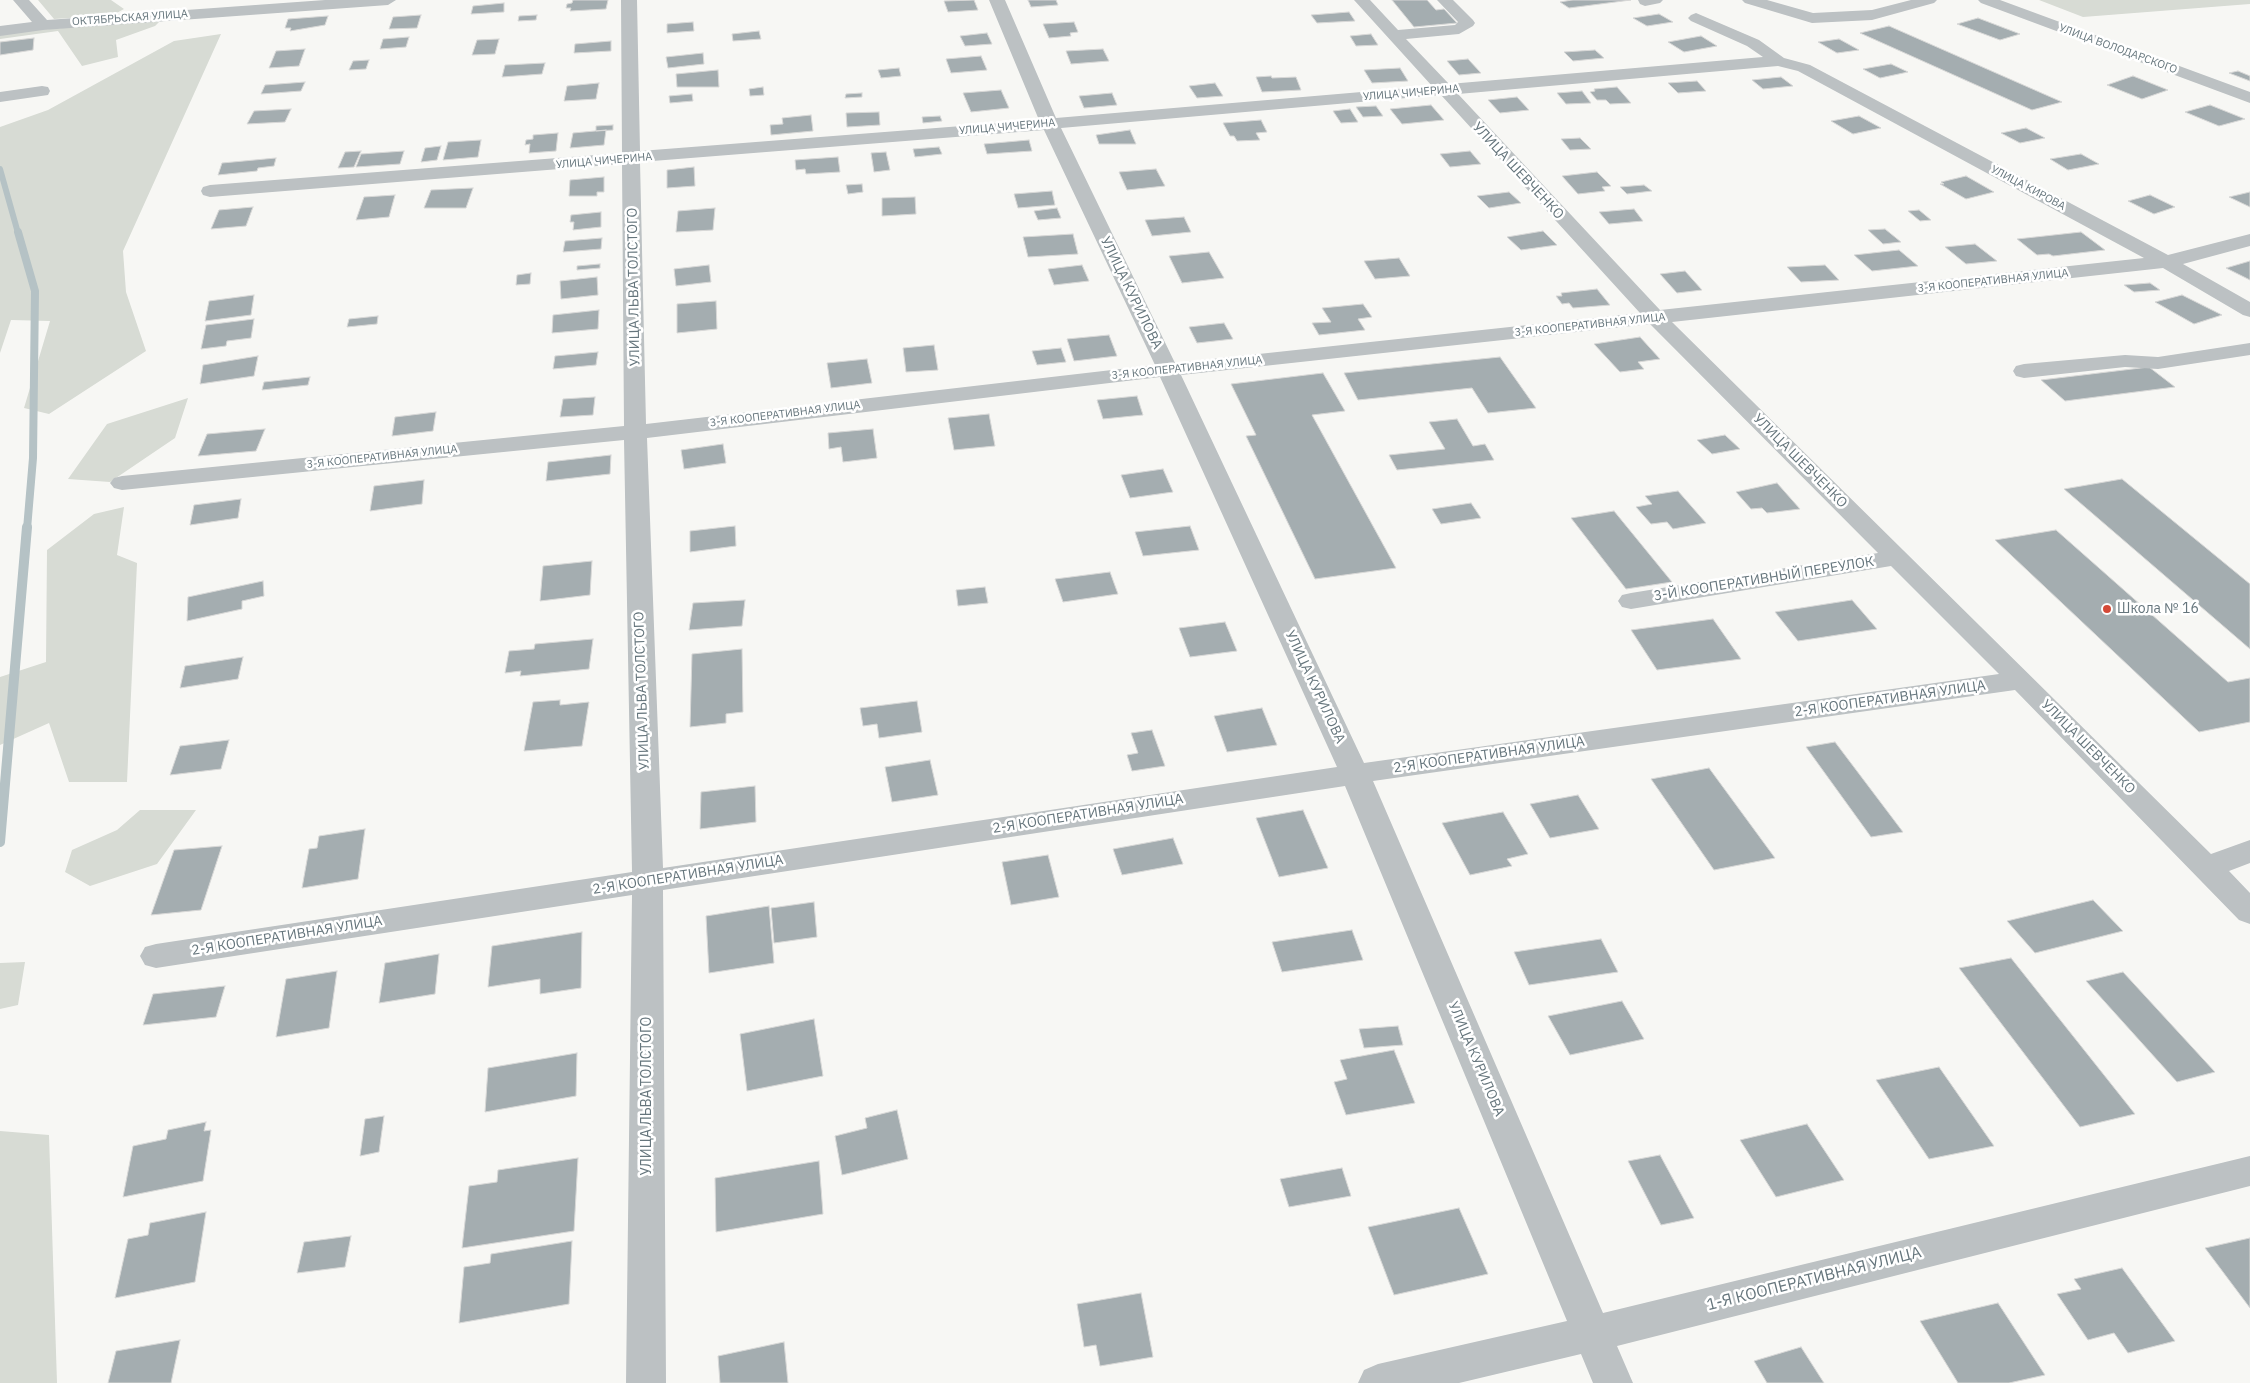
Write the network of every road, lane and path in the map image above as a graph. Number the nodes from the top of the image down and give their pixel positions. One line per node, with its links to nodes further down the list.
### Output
1 (21, 0): 12 (street)
2 (388, 0): 10 (street, ОКТЯБРЬСКАЯ УЛИЦА)
3 (629, 0): 22 (street, УЛИЦА ЛЬВА ТОЛСТОГО)
4 (997, 0): 21 (street, УЛИЦА КУРИЛОВА)
5 (1362, 0): 14 (street, УЛИЦА ШЕВЧЕНКО)
6 (1445, 0): 14 (street)
7 (1750, 0): 8 (street)
8 (1929, 0)
9 (1986, 0): 20 (street, УЛИЦА ВОЛОДАРСКОГО)
10 (262, 4): 12 (street, ОКТЯБРЬСКАЯ УЛИЦА)
11 (1696, 18): 15 (street)
12 (43, 25): 13 (street, ОКТЯБРЬСКАЯ УЛИЦА)
13 (0, 31)
14 (1393, 35): 17 (street, УЛИЦА ШЕВЧЕНКО)
15 (1778, 61): 16 (street, УЛИЦА ЧИЧЕРИНА); 17 (street, УЛИЦА ЧИЧЕРИНА)
16 (1804, 68): 25 (street, УЛИЦА КИРОВА)
17 (1442, 90): 21 (street, УЛИЦА ЧИЧЕРИНА); 27 (street, УЛИЦА ШЕВЧЕНКО)
18 (42, 91): 19 (street)
19 (0, 97)
20 (2250, 98)
21 (1050, 124): 22 (street, УЛИЦА ЧИЧЕРИНА); 29 (street, УЛИЦА КУРИЛОВА)
22 (632, 158): 23 (street, УЛИЦА ЧИЧЕРИНА); 31 (street, УЛИЦА ЛЬВА ТОЛСТОГО)
23 (210, 191)
24 (2250, 240): 25 (street, 3-Я КООПЕРАТИВНАЯ УЛИЦА)
25 (2166, 262): 26 (street, УЛИЦА КИРОВА); 27 (street, 3-Я КООПЕРАТИВНАЯ УЛИЦА)
26 (2250, 311)
27 (1656, 318): 29 (street, 3-Я КООПЕРАТИВНАЯ УЛИЦА); 33 (street, УЛИЦА ШЕВЧЕНКО)
28 (2250, 349): 30 (street)
29 (1168, 370): 31 (street, 3-Я КООПЕРАТИВНАЯ УЛИЦА); 36 (street, УЛИЦА КУРИЛОВА)
30 (2024, 371)
31 (635, 432): 32 (street, 3-Я КООПЕРАТИВНАЯ УЛИЦА); 39 (street, УЛИЦА ЛЬВА ТОЛСТОГО)
32 (122, 483)
33 (1897, 557): 34 (street, 3-Й КООПЕРАТИВНЫЙ ПЕРЕУЛОК); 35 (street, УЛИЦА ШЕВЧЕНКО)
34 (1631, 601)
35 (2021, 680): 36 (street, 2-Я КООПЕРАТИВНАЯ УЛИЦА); 38 (street, УЛИЦА ШЕВЧЕНКО)
36 (1356, 774): 39 (street, 2-Я КООПЕРАТИВНАЯ УЛИЦА); 43 (street, УЛИЦА КУРИЛОВА)
37 (2250, 851): 38 (street)
38 (2208, 867): 40 (street, УЛИЦА ШЕВЧЕНКО)
39 (648, 880): 41 (street, 2-Я КООПЕРАТИВНАЯ УЛИЦА); 44 (street, УЛИЦА ЛЬВА ТОЛСТОГО)
40 (2250, 912)
41 (156, 956)
42 (2250, 1171): 43 (street, 1-Я КООПЕРАТИВНАЯ УЛИЦА)
43 (1592, 1334): 45 (street, 1-Я КООПЕРАТИВНАЯ УЛИЦА); 46 (street, УЛИЦА КУРИЛОВА)
44 (646, 1383)
45 (1378, 1383)
46 (1613, 1383)

